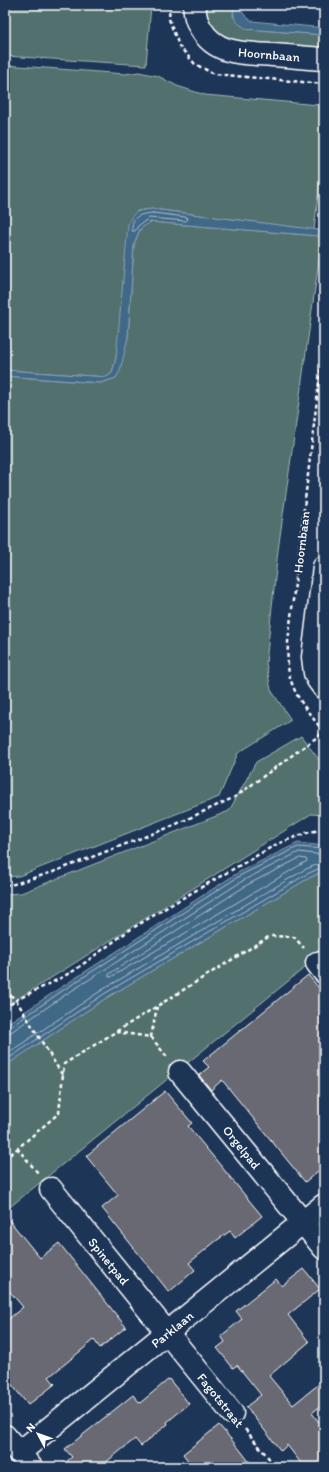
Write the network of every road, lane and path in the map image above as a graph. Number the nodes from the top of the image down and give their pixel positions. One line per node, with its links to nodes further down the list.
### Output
1 (195, 5): 2 (street, Hoornbaan)
2 (324, 59)
3 (324, 341): 6 (path, Hoornbaan)
4 (324, 567): 5 (street, Hoornbaan)
5 (324, 688)
6 (324, 732): 8 (path)
7 (324, 829): 11 (path)
8 (5, 885)
9 (320, 968): 12 (path)
10 (5, 990): 11 (path)
11 (16, 1000): 13 (path); 16 (path)
12 (157, 1007): 14 (path); 14 (path)
13 (5, 1009)
14 (116, 1032): 16 (path)
15 (180, 1072): 21 (street, Orgelpad)
16 (63, 1076): 17 (path)
17 (18, 1148): 18 (path); 19 (path)
18 (5, 1159)
19 (51, 1189): 23 (street, Spinetpad)
20 (324, 1205): 21 (street, Parklaan)
21 (303, 1222): 22 (street, Orgelpad); 23 (street, Parklaan)
22 (324, 1248)
23 (167, 1333): 24 (street, Fagotstraat); 26 (street, Parklaan)
24 (232, 1413): 27 (path, Fagotstraat)
25 (5, 1436): 26 (street)
26 (25, 1460)
27 (276, 1467)

